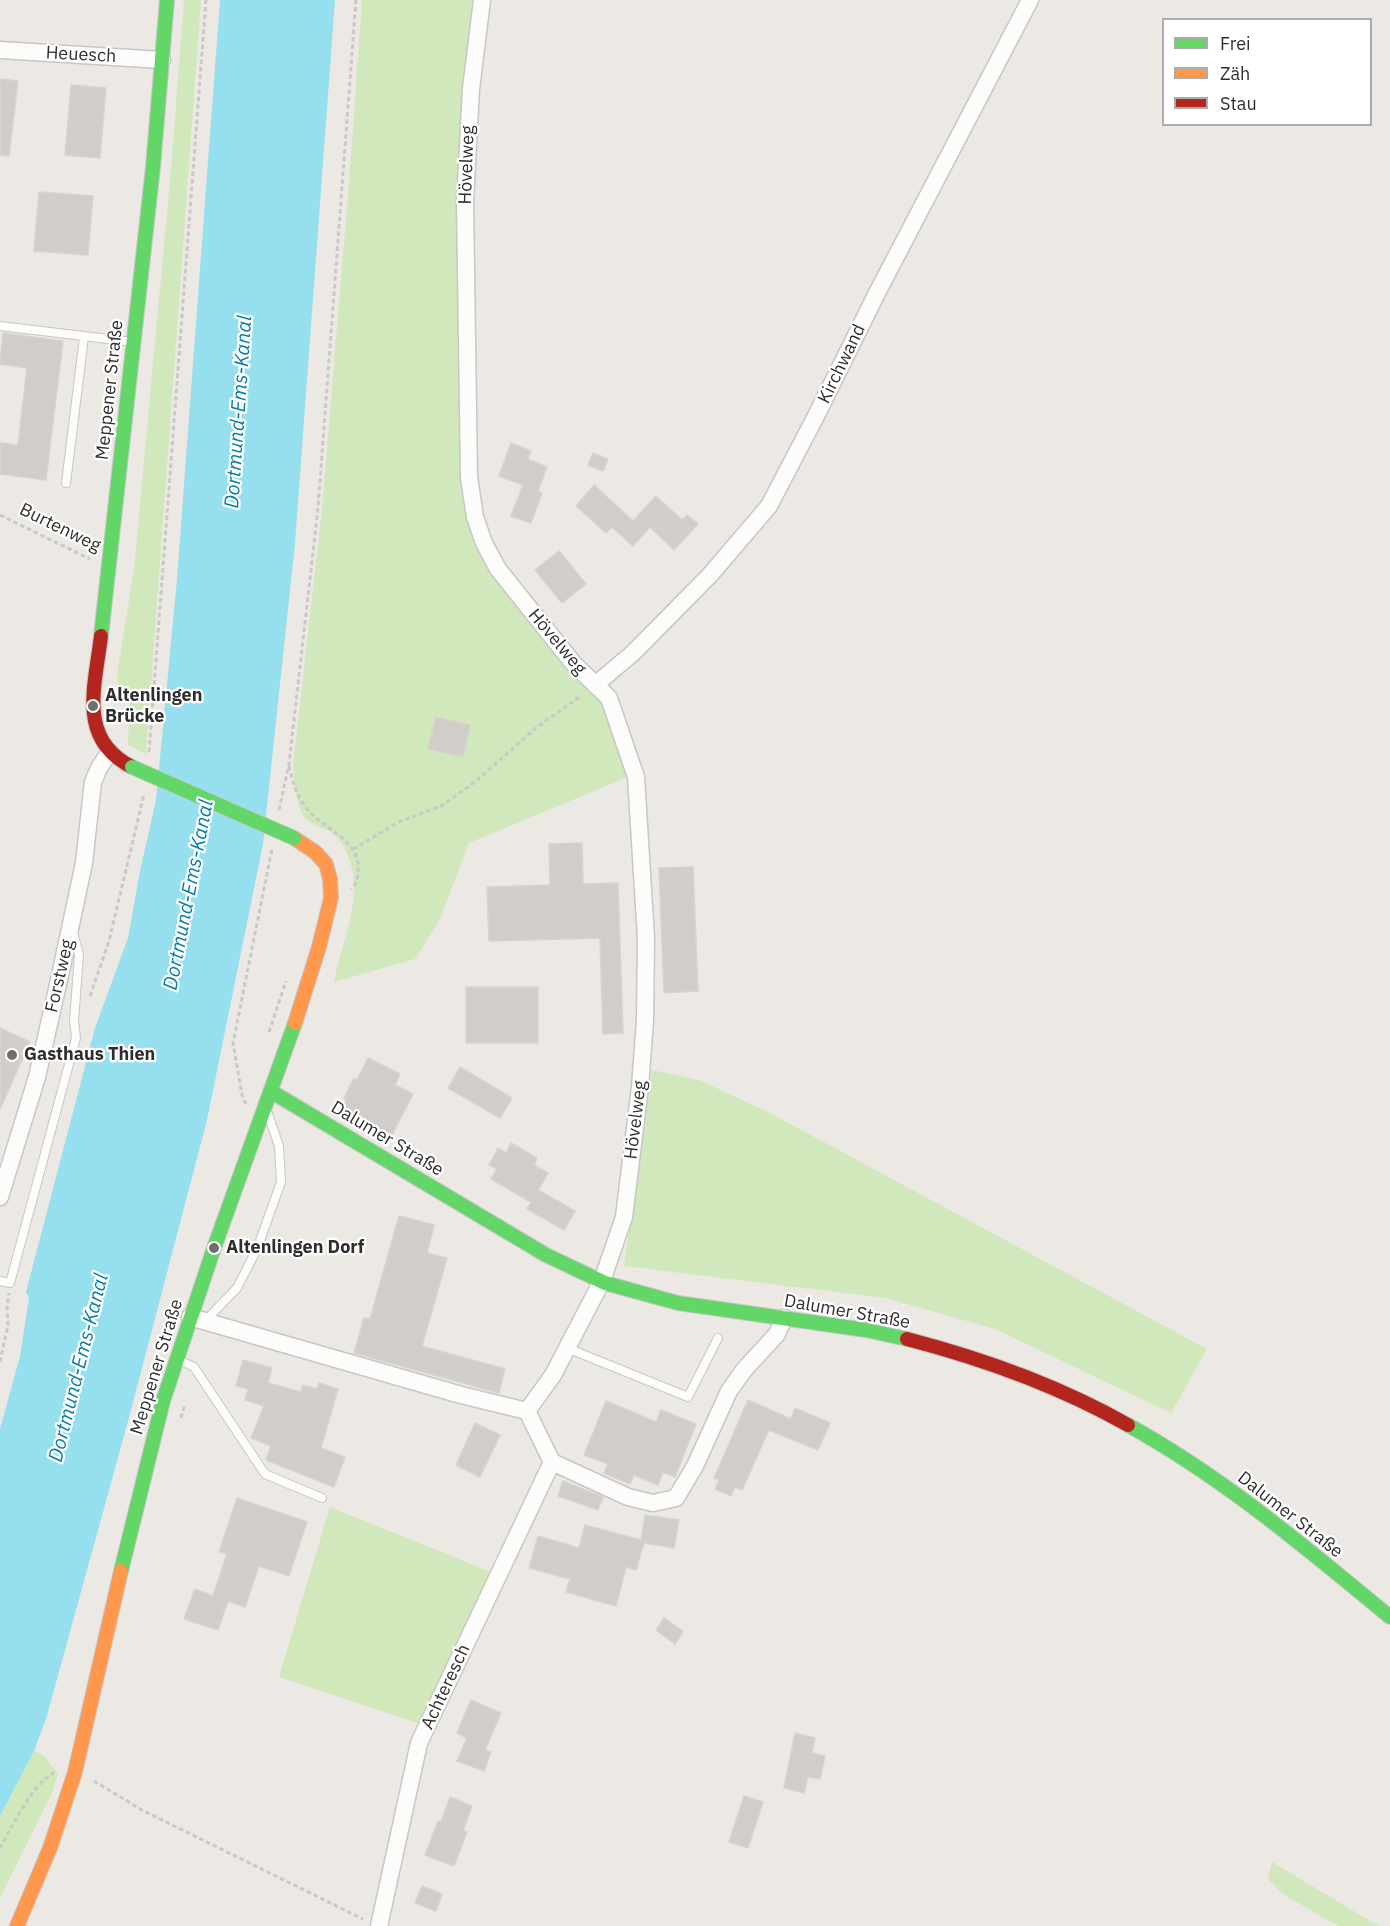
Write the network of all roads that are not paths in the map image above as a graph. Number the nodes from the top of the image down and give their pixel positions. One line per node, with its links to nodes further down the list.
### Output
1 (167, 0): 5 (main road, Meppener Straße)
2 (482, 0): 10 (street, Hövelweg)
3 (1030, 0): 10 (street, Kirchwand)
4 (0, 50): 5 (street, Heuesch)
5 (162, 60): 8 (main road, Meppener Straße)
6 (0, 326): 7 (lane)
7 (84, 337): 8 (lane); 9 (lane)
8 (133, 342): 11 (main road, Meppener Straße)
9 (66, 483)
10 (595, 685): 17 (street, Hövelweg)
11 (109, 753): 12 (street, Forstweg); 13 (main road, Meppener Straße, bridge)
12 (71, 927): 15 (street, Forstweg); 16 (lane)
13 (272, 1092): 14 (main road, Meppener Straße); 17 (main road, Dalumer Straße)
14 (266, 1108): 18 (main road, Meppener Straße); 18 (lane)
15 (0, 1197)
16 (0, 1281)
17 (602, 1281): 19 (main road, Dalumer Straße); 21 (street)
18 (198, 1318): 22 (main road, Meppener Straße); 23 (street)
19 (784, 1318): 24 (street); 26 (main road, Dalumer Straße)
20 (718, 1338): 21 (lane)
21 (567, 1348): 23 (street)
22 (177, 1358): 25 (lane); 28 (main road, Meppener Straße)
23 (527, 1411): 24 (street)
24 (552, 1462): 27 (street, Achteresch)
25 (322, 1498)
26 (1390, 1617)
27 (373, 1923)
28 (17, 1926)

